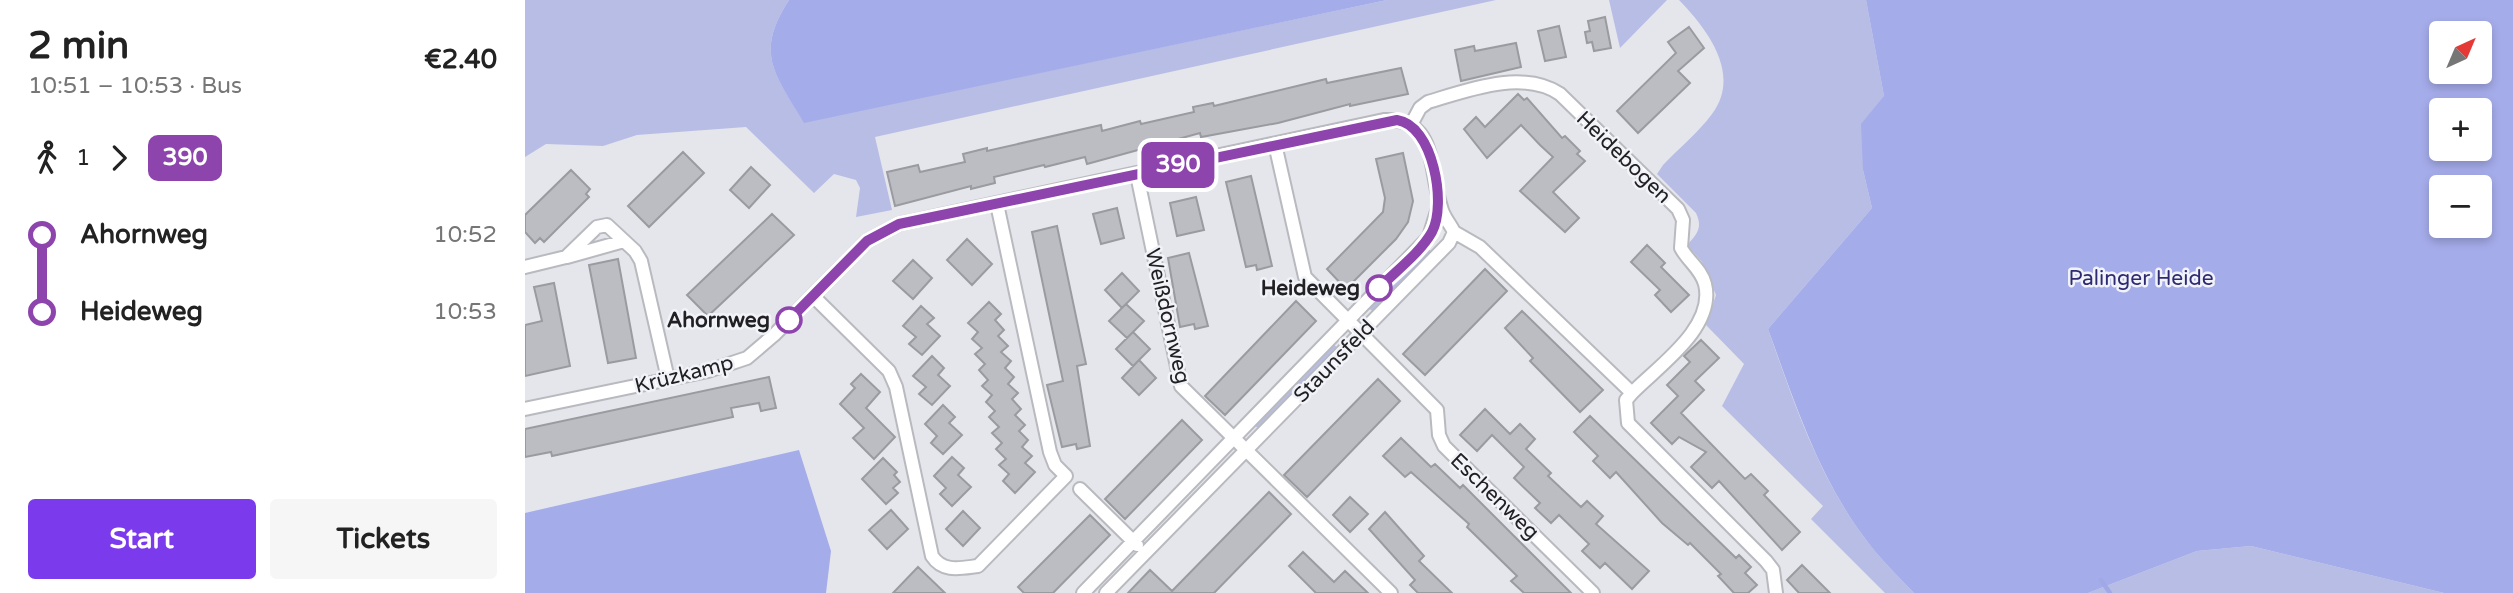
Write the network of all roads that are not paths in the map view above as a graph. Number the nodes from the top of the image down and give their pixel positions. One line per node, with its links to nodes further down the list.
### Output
1 (1412, 123): 2 (street, Krüzkamp); 5 (street); 14 (street, Heidebogen)
2 (1275, 144): 3 (street, Krüzkamp); 11 (street, Eschenweg)
3 (1137, 175): 4 (street, Krüzkamp); 16 (street, Weißdornweg)
4 (997, 204): 10 (street, Krüzkamp); 18 (street)
5 (1440, 204): 6 (street); 11 (street, Staunsfeld)
6 (1454, 232): 12 (street, Staunsfeld); 14 (street)
7 (624, 241): 8 (street); 8 (street); 13 (street)
8 (566, 257): 9 (street)
9 (526, 265)
10 (813, 296): 13 (street, Krüzkamp); 18 (street)
11 (1347, 321): 12 (street, Eschenweg); 16 (street, Staunsfeld)
12 (1360, 334): 17 (street, Staunsfeld); 24 (street, Eschenweg)
13 (668, 379): 15 (street, Krüzkamp)
14 (1632, 394): 25 (street)
15 (525, 410)
16 (1233, 438): 17 (street); 19 (street, Staunsfeld)
17 (1247, 450): 20 (street, Staunsfeld); 23 (street)
18 (1072, 482): 19 (street)
19 (1133, 541): 20 (street); 21 (street, Staunsfeld)
20 (1145, 553): 22 (street, Staunsfeld)
21 (1083, 593)
22 (1106, 593)
23 (1391, 593)
24 (1593, 593)
25 (1776, 593)

